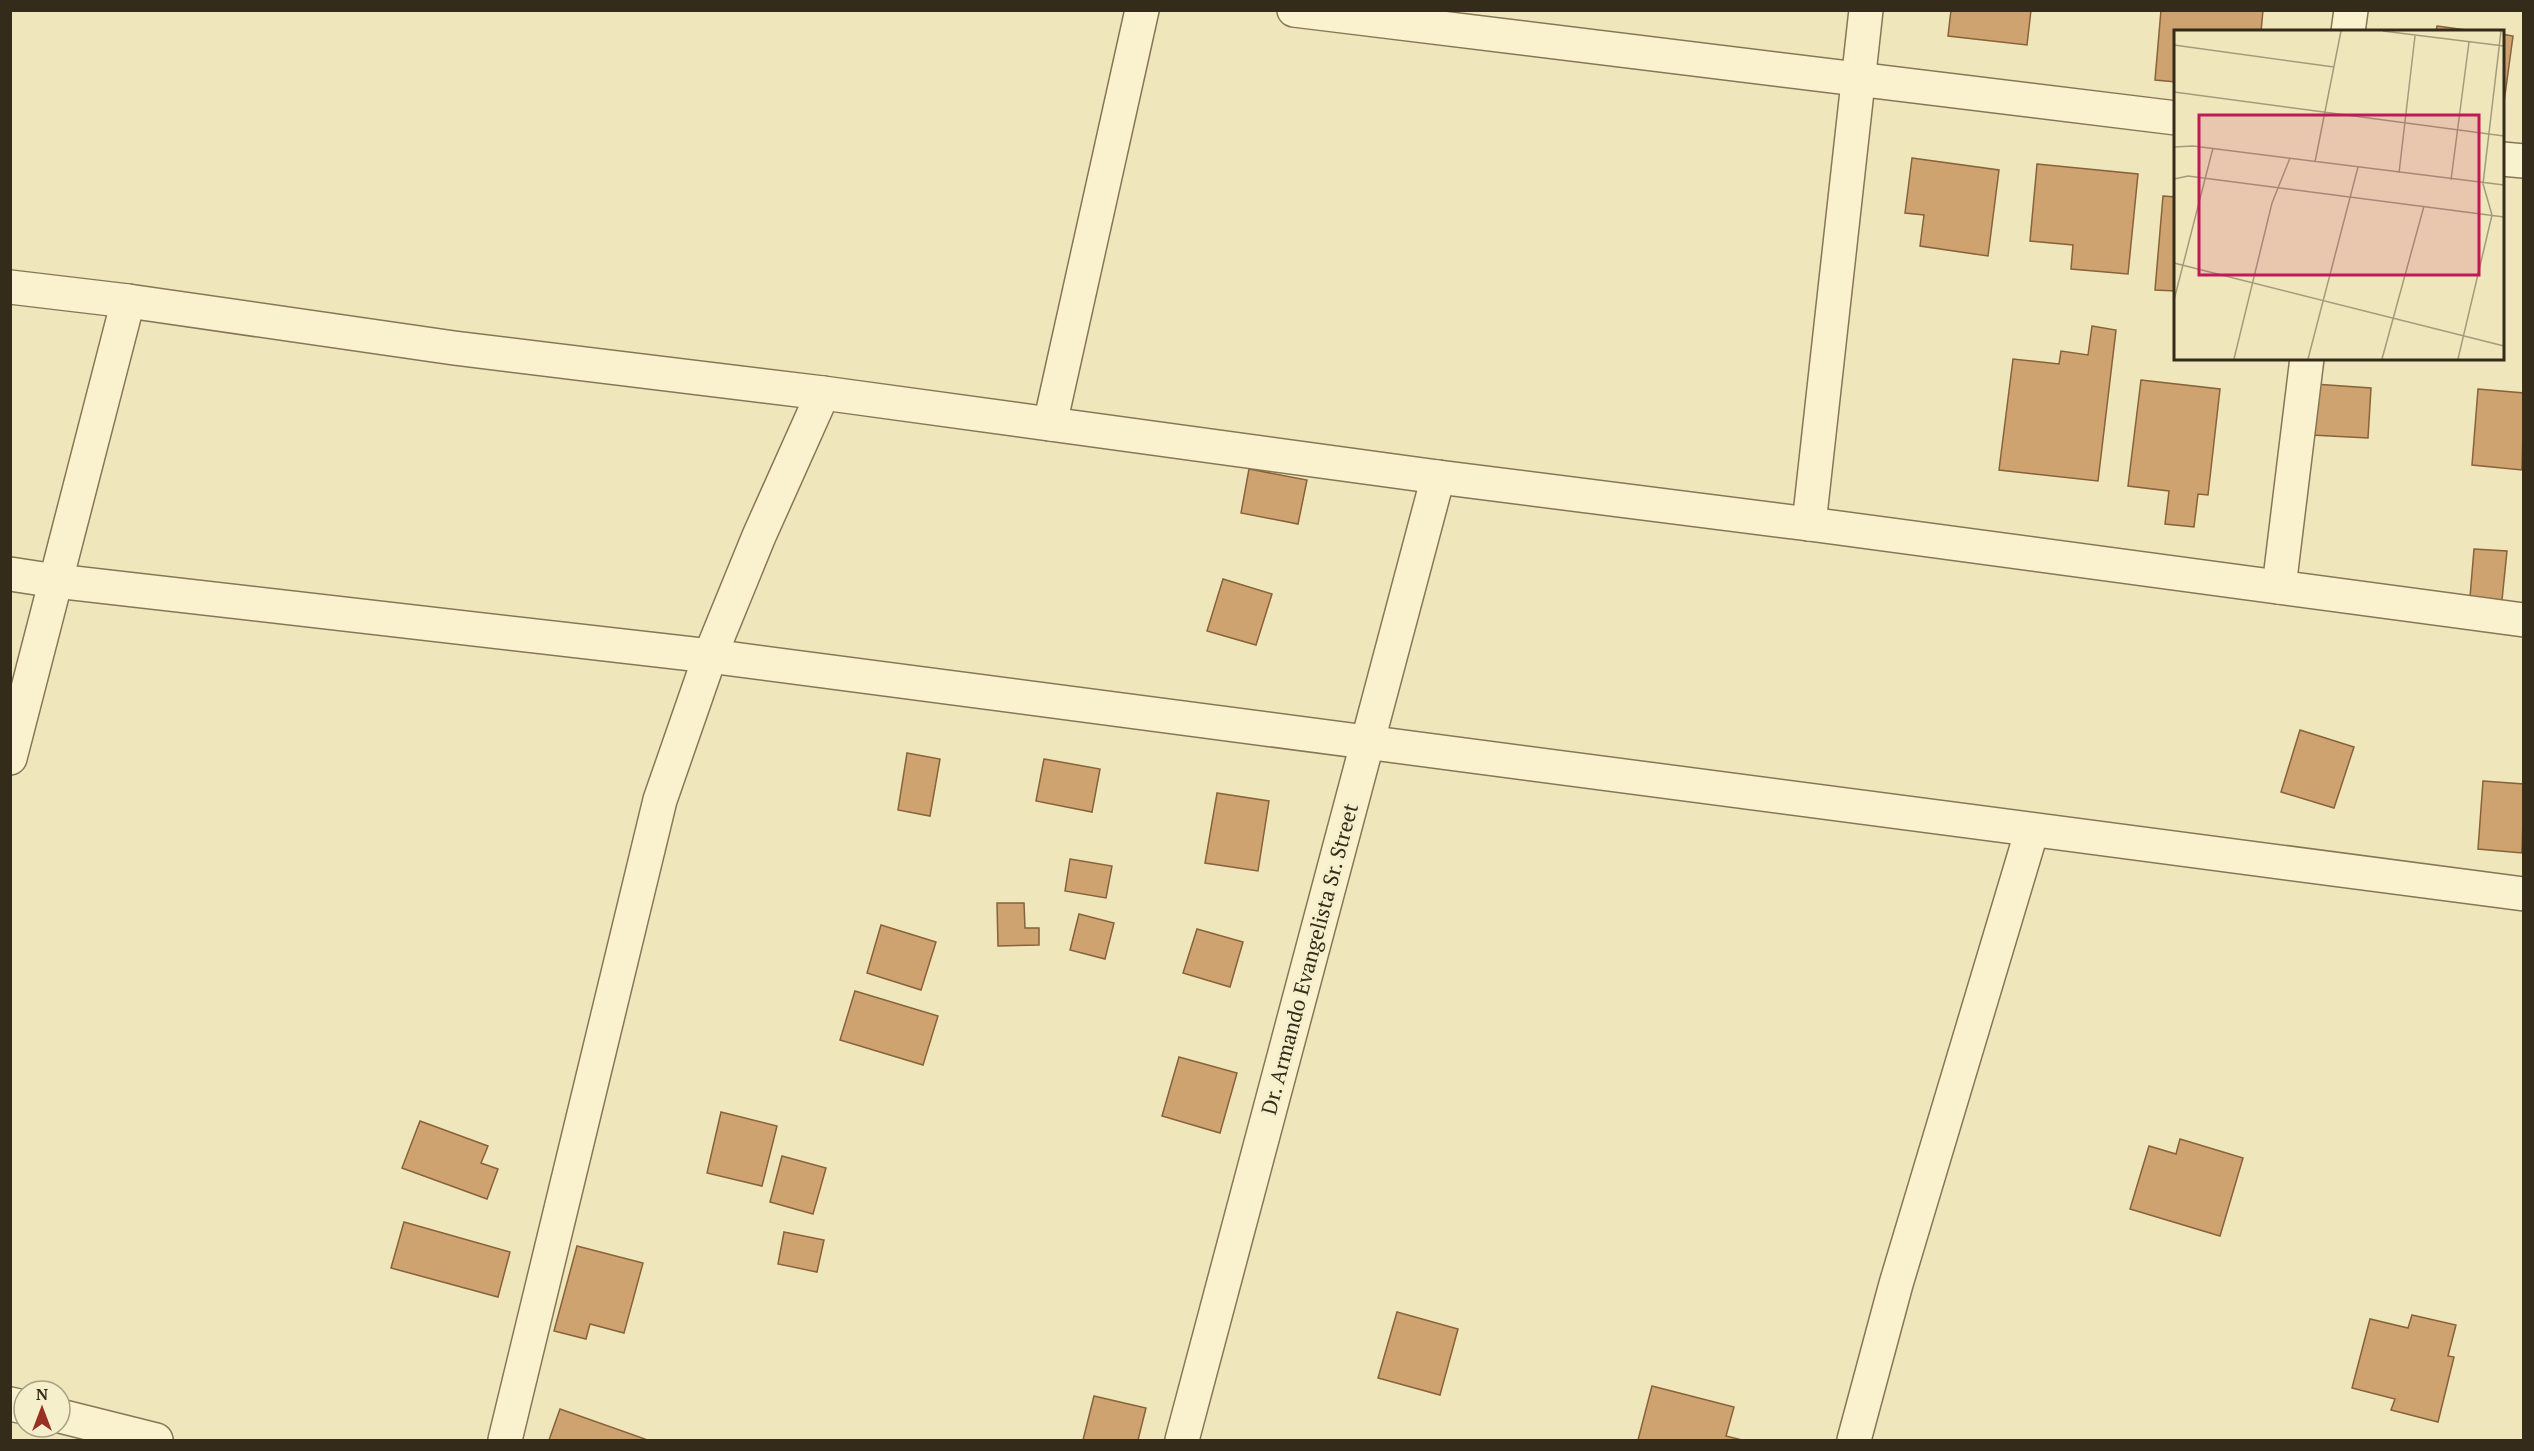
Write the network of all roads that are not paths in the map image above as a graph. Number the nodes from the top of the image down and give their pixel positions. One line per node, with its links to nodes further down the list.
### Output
1 (1142, 10): 14 (street)
2 (1294, 10): 6 (street)
3 (1866, 10): 6 (street)
4 (2351, 10): 5 (street)
5 (2348, 30)
6 (1858, 78): 7 (street); 16 (street)
7 (2174, 118)
8 (2504, 159): 9 (street)
9 (2523, 161)
10 (10, 287): 11 (street)
11 (128, 301): 13 (street); 18 (street)
12 (2307, 360): 19 (street)
13 (823, 393): 14 (street); 21 (street)
14 (1050, 424): 15 (street)
15 (1438, 477): 16 (street); 22 (street, Dr. Armando Evangelista Sr. Street)
16 (1809, 524): 19 (street)
17 (10, 574): 18 (street)
18 (56, 581): 21 (street); 23 (street)
19 (2279, 587): 20 (street)
20 (2523, 620)
21 (710, 656): 22 (street); 28 (street)
22 (1368, 744): 24 (street); 29 (street, Dr. Armando Evangelista Sr. Street)
23 (10, 758)
24 (2032, 830): 25 (street); 30 (street)
25 (2523, 894)
26 (72, 1419): 27 (street)
27 (156, 1440)
28 (504, 1440)
29 (1182, 1440)
30 (1854, 1440)

